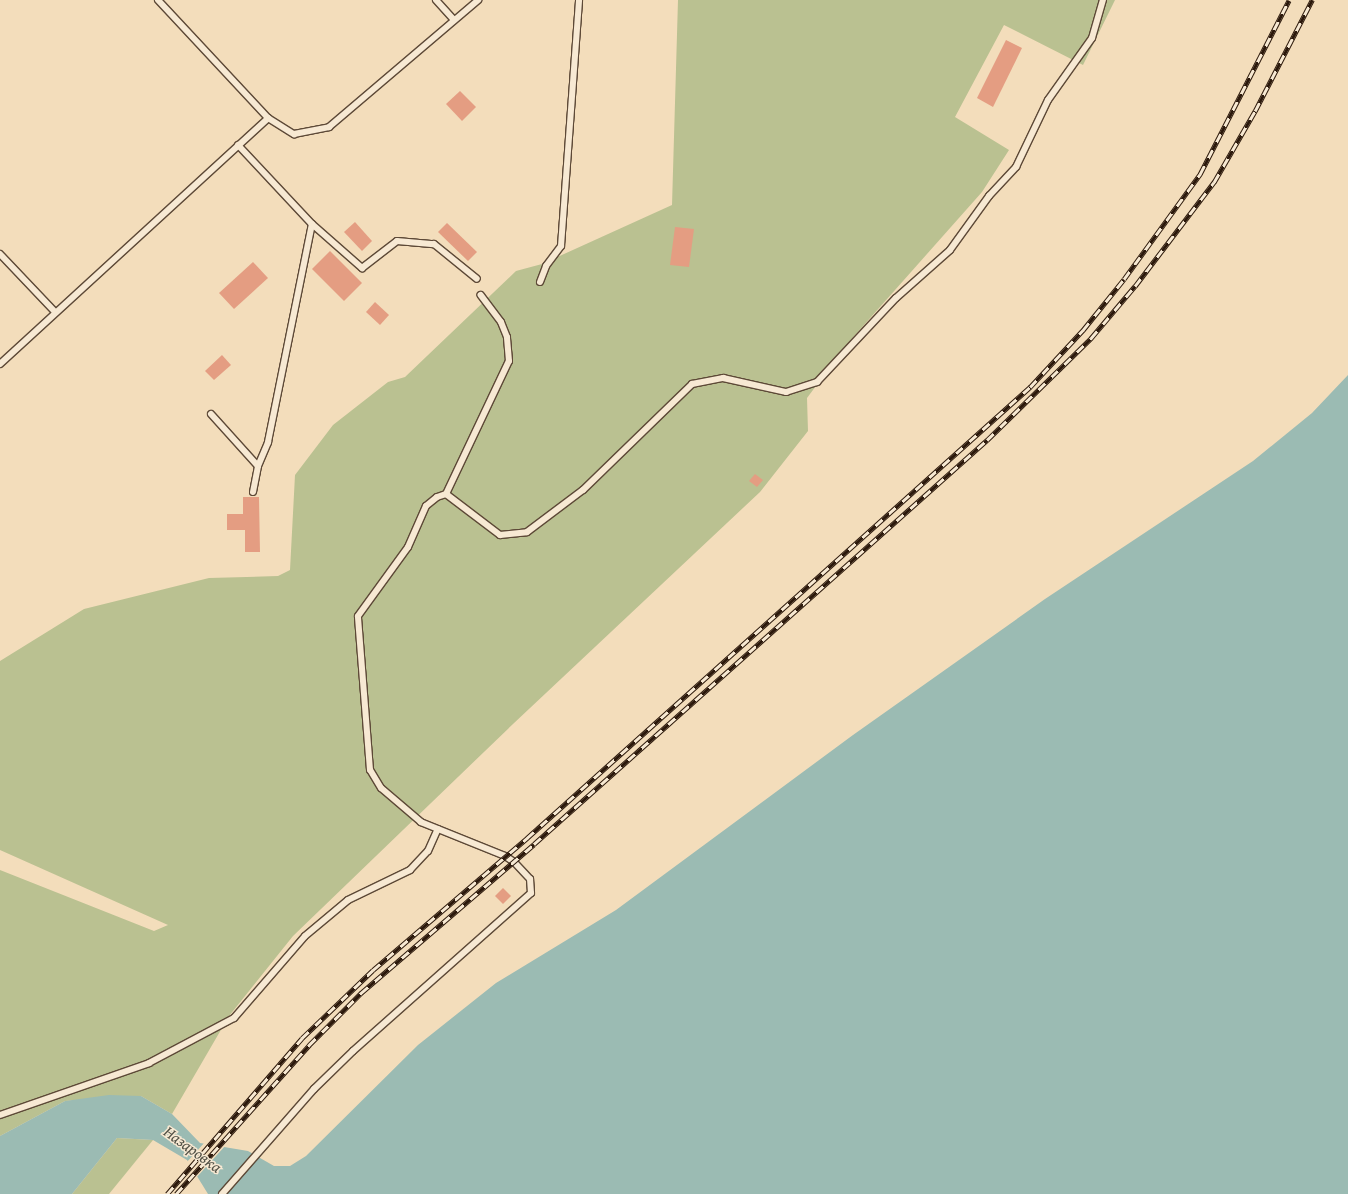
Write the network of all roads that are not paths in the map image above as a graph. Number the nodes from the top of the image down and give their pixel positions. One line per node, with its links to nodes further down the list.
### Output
1 (158, 0): 7 (lane)
2 (436, 0): 6 (lane)
3 (478, 0): 6 (lane)
4 (579, 0): 12 (lane)
5 (1103, 0): 19 (lane)
6 (454, 20): 7 (lane)
7 (268, 118): 8 (lane)
8 (238, 145): 9 (lane); 14 (lane)
9 (312, 224): 11 (lane); 17 (lane)
10 (0, 254): 14 (lane)
11 (477, 279)
12 (540, 282)
13 (481, 295): 19 (lane)
14 (54, 311): 15 (lane)
15 (0, 364)
16 (211, 414): 17 (lane)
17 (258, 466): 18 (lane)
18 (253, 492)
19 (446, 494): 20 (lane)
20 (438, 829): 21 (lane); 22 (lane)
21 (0, 1115)
22 (222, 1194)

